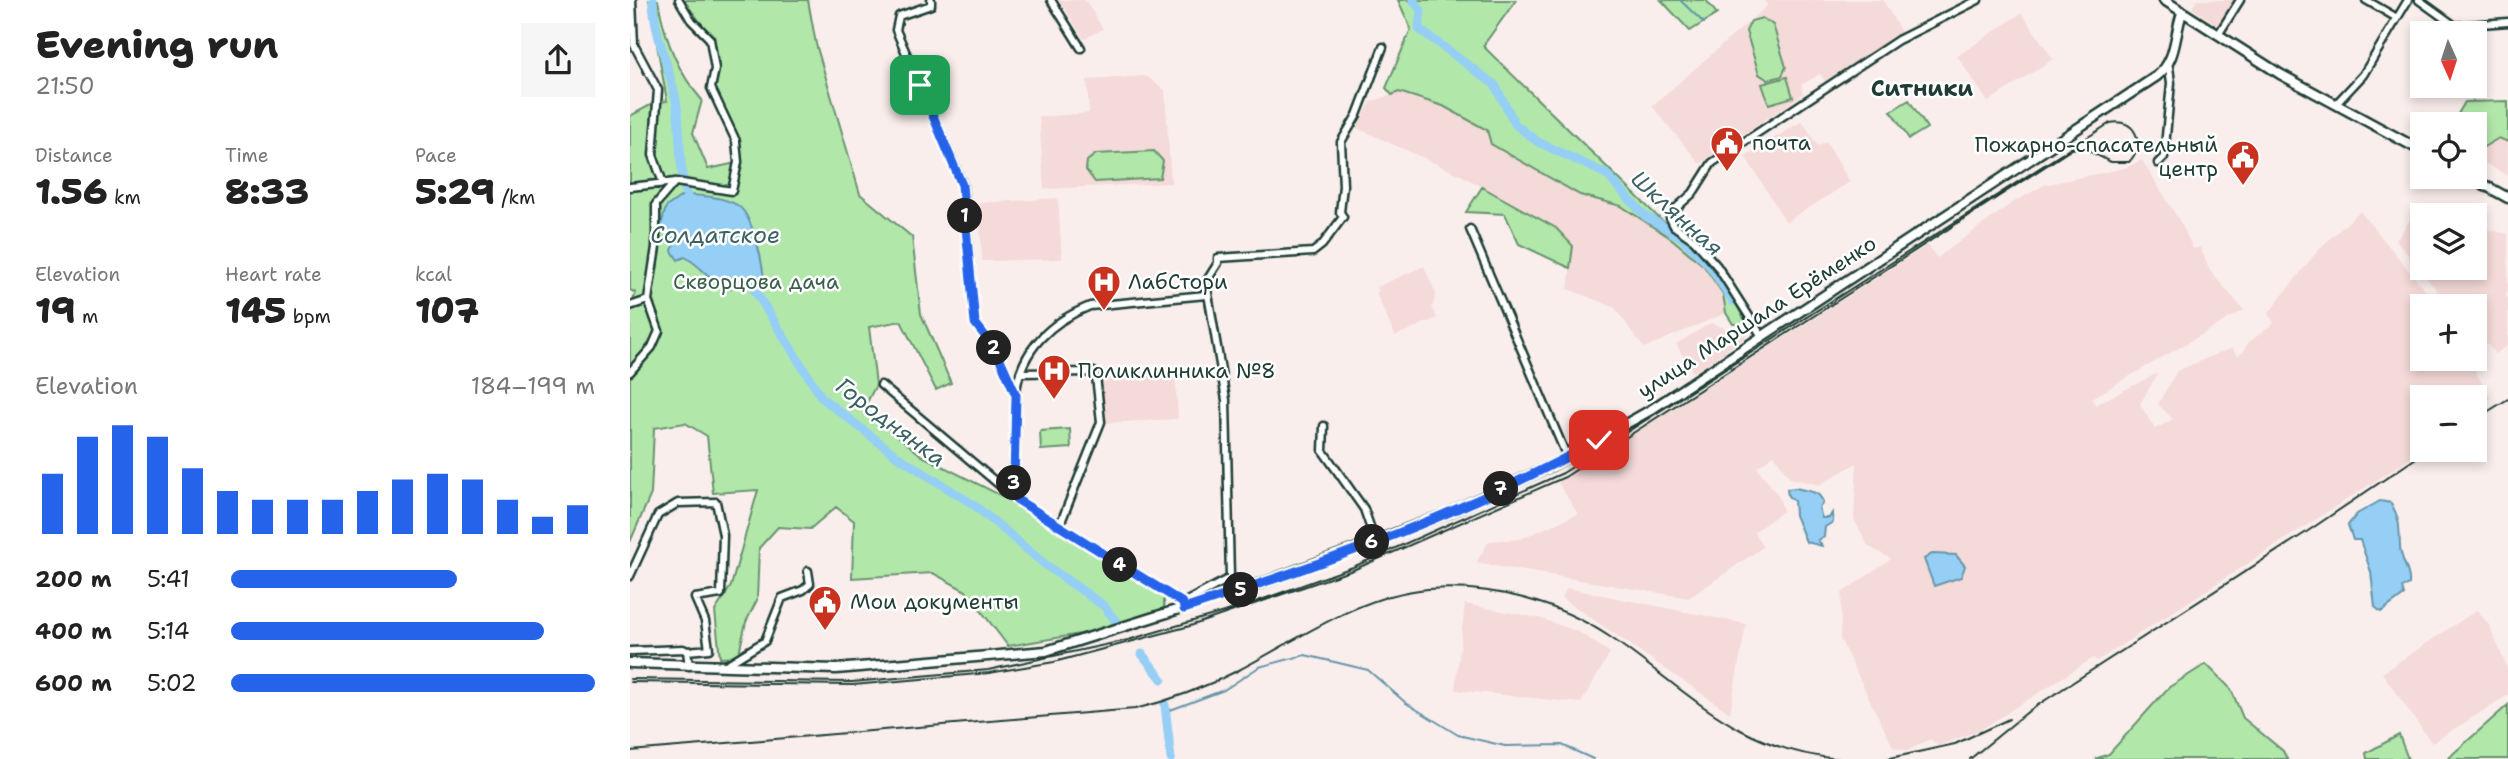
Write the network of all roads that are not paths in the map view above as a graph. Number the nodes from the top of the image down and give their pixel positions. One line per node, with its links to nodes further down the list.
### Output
1 (632, 0): 22 (street)
2 (679, 0): 21 (street)
3 (931, 0): 34 (street)
4 (1051, 0): 16 (street)
5 (1978, 0): 30 (street)
6 (2164, 0): 11 (main road)
7 (2239, 0): 14 (street)
8 (2366, 0): 12 (street)
9 (2408, 0): 12 (street)
10 (2419, 0): 13 (street)
11 (2182, 13): 14 (main road); 17 (main road)
12 (2397, 18): 18 (street)
13 (2508, 22)
14 (2218, 35): 18 (main road)
15 (1382, 47): 27 (street)
16 (1081, 48)
17 (2169, 67): 20 (street); 30 (main road, улица Маршала Ерёменко)
18 (2336, 104): 19 (main road)
19 (2410, 144)
20 (2158, 163)
21 (676, 182): 22 (street); 28 (street)
22 (663, 183): 24 (street)
23 (2487, 186): 25 (main road)
24 (630, 187)
25 (2508, 198)
26 (1470, 229): 36 (street)
27 (1206, 295): 32 (street); 42 (street)
28 (648, 300): 29 (street); 31 (street)
29 (630, 306)
30 (1761, 335): 36 (main road, улица Маршала Ерёменко)
31 (630, 372)
32 (1020, 373): 34 (street); 38 (street)
33 (881, 385): 37 (street)
34 (1016, 395): 37 (street)
35 (1324, 426): 39 (street)
36 (1567, 457): 39 (main road, улица Маршала Ерёменко)
37 (1016, 499): 38 (street)
38 (1059, 527): 42 (street)
39 (1375, 541): 42 (main road, улица Маршала Ерёменко)
40 (808, 571): 47 (street)
41 (630, 576): 44 (street)
42 (1183, 606): 47 (main road, улица Маршала Ерёменко)
43 (630, 651): 44 (street)
44 (687, 651): 46 (street)
45 (630, 663): 46 (main road, улица Маршала Ерёменко)
46 (690, 666): 47 (main road, улица Маршала Ерёменко)
47 (725, 666)

